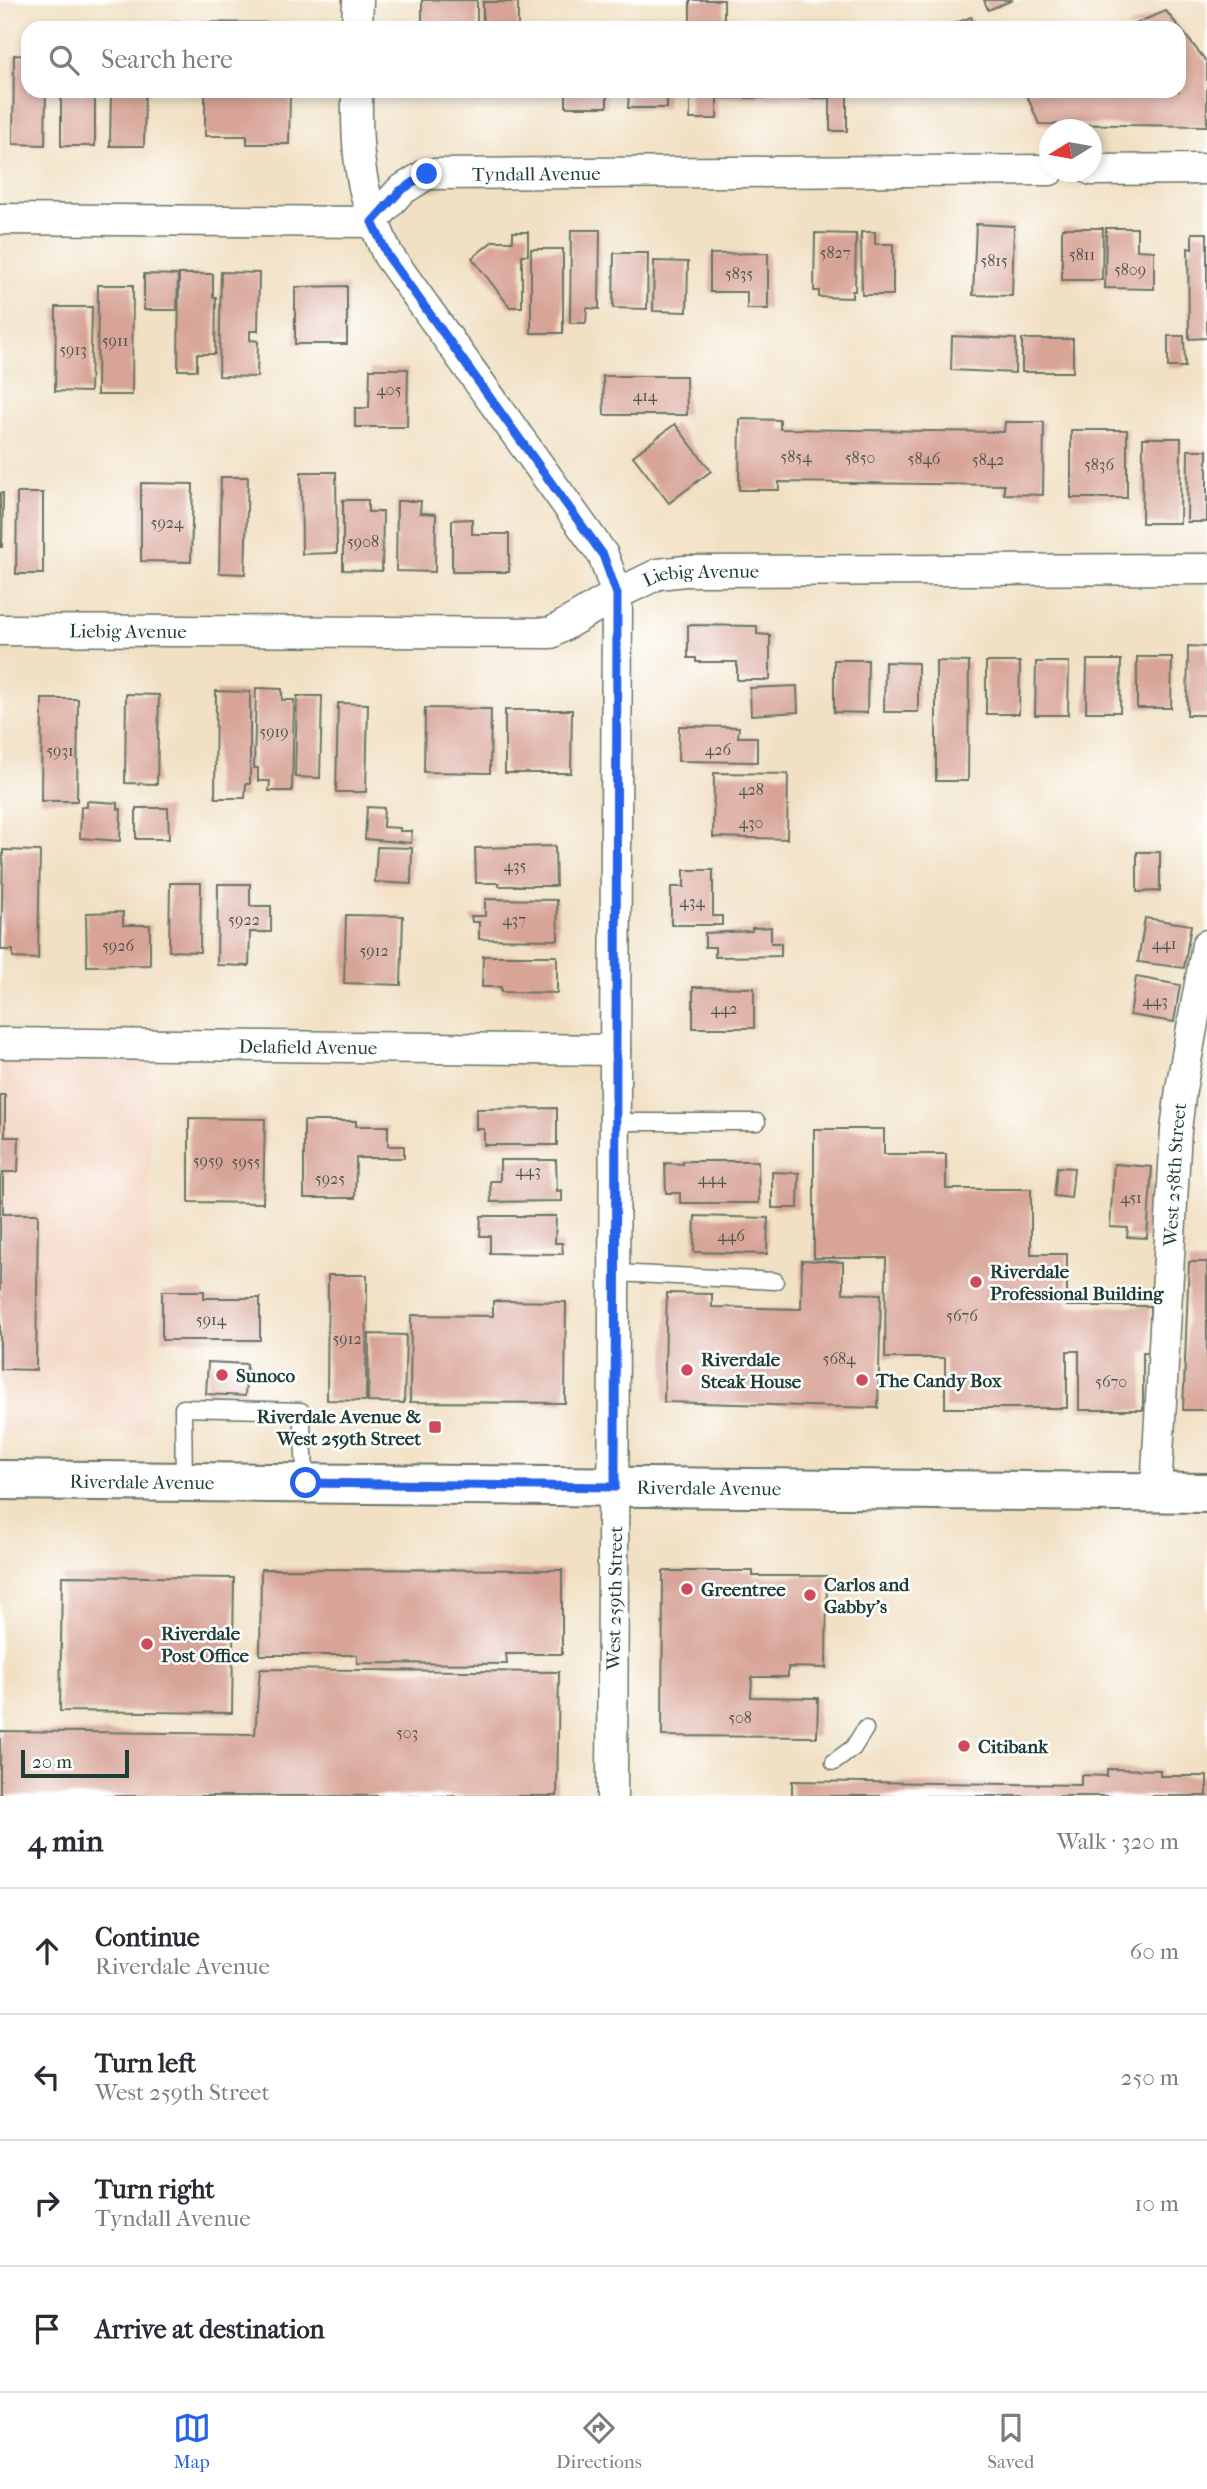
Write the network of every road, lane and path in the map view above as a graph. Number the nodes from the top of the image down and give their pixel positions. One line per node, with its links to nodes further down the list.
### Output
1 (358, 0): 2 (street)
2 (357, 21)
3 (357, 98): 8 (street, West 259th Street)
4 (1207, 169): 6 (street)
5 (1039, 170): 8 (street, Tyndall Avenue)
6 (1102, 170)
7 (0, 219): 8 (street)
8 (372, 222): 10 (street, West 259th Street)
9 (1207, 569): 10 (street, Liebig Avenue)
10 (617, 594): 11 (street, Liebig Avenue); 14 (street, West 259th Street)
11 (0, 630)
12 (1207, 945): 23 (street, West 258th Street)
13 (0, 1043): 14 (street, Delafield Avenue)
14 (615, 1050): 15 (street, West 259th Street)
15 (615, 1122): 16 (lane); 17 (street, West 259th Street)
16 (757, 1122)
17 (615, 1273): 18 (lane); 22 (street, West 259th Street)
18 (775, 1281)
19 (0, 1480): 20 (main road, Riverdale Avenue)
20 (184, 1481): 21 (main road, Riverdale Avenue); 21 (lane)
21 (306, 1483): 22 (main road, Riverdale Avenue)
22 (615, 1487): 23 (main road, Riverdale Avenue); 27 (street, West 259th Street)
23 (1156, 1492): 24 (main road, Riverdale Avenue)
24 (1207, 1493)
25 (864, 1729): 26 (lane)
26 (834, 1762)
27 (612, 1796)

